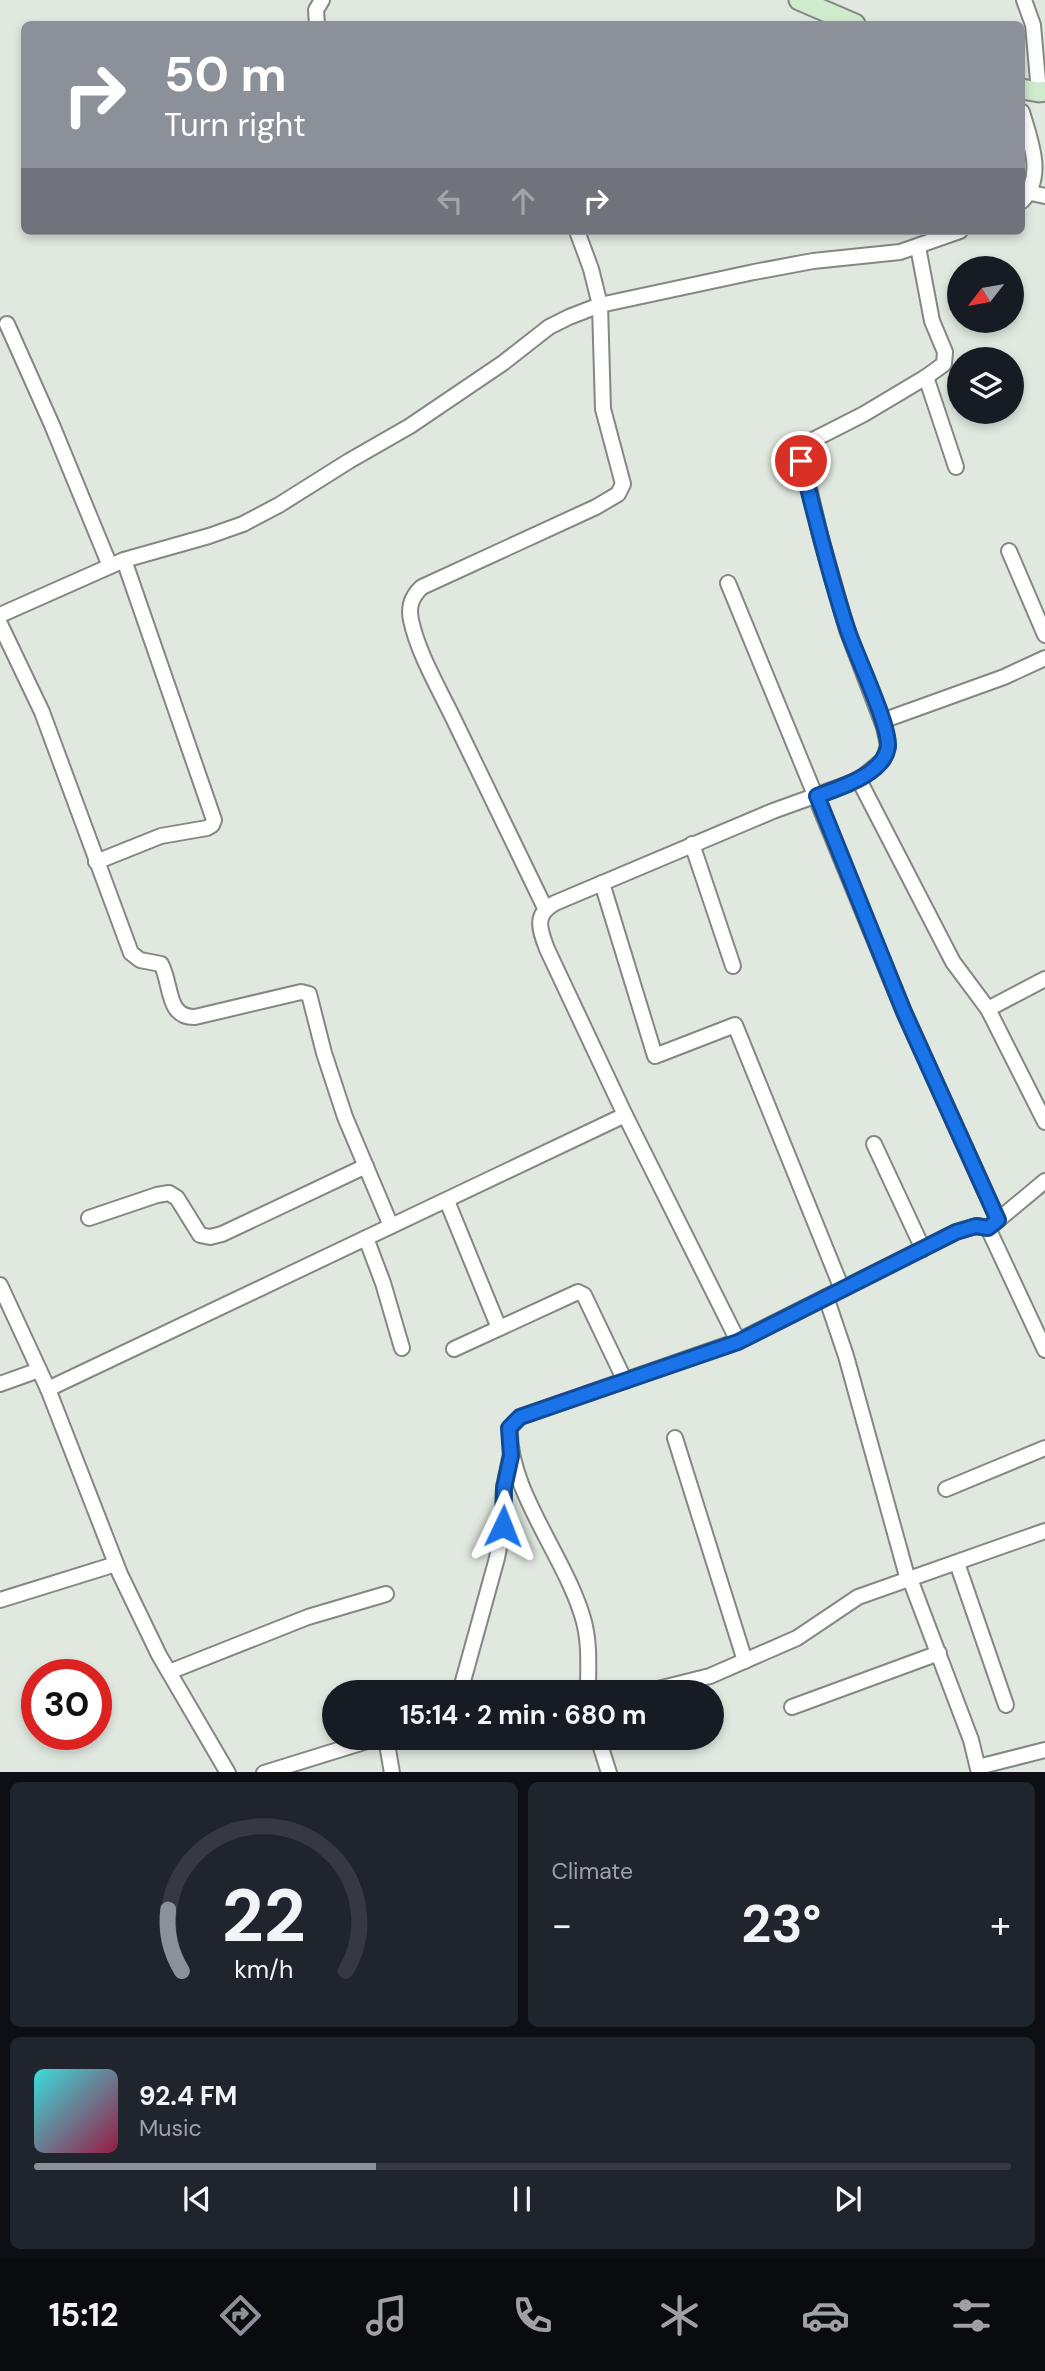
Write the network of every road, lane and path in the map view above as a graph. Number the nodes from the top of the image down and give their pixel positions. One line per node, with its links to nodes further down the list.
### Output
1 (322, 0): 4 (street)
2 (799, 0): 5 (main road)
3 (1024, 0): 6 (street)
4 (317, 21)
5 (848, 21)
6 (1035, 91)
7 (1025, 123): 8 (street)
8 (1032, 197)
9 (578, 235): 12 (street)
10 (950, 235): 11 (street)
11 (918, 247): 12 (street); 14 (street)
12 (600, 305): 17 (street); 29 (street)
13 (7, 324): 17 (street)
14 (926, 377): 15 (street); 23 (street)
15 (956, 467)
16 (1009, 551): 21 (street)
17 (117, 563): 19 (street); 27 (street)
18 (728, 583): 25 (street)
19 (0, 615)
20 (0, 624): 27 (street)
21 (1045, 635)
22 (1045, 658): 23 (street)
23 (882, 721): 24 (street)
24 (859, 780): 25 (street); 32 (street)
25 (817, 796): 26 (street); 40 (street)
26 (692, 845): 28 (street); 30 (street)
27 (96, 862): 36 (street)
28 (601, 883): 29 (street); 44 (street)
29 (545, 908): 33 (street)
30 (733, 966)
31 (1045, 979): 32 (street)
32 (988, 1009): 34 (street)
33 (625, 1115): 38 (street); 48 (street)
34 (1045, 1122)
35 (874, 1144): 43 (street)
36 (366, 1166): 39 (street); 41 (street)
37 (1045, 1181): 40 (street)
38 (447, 1201): 41 (street); 47 (street)
39 (89, 1219)
40 (993, 1224): 43 (street); 51 (street)
41 (391, 1227): 42 (street)
42 (366, 1238): 49 (street); 55 (street)
43 (923, 1249): 44 (street)
44 (842, 1289): 46 (street)
45 (1, 1290): 52 (street)
46 (826, 1297): 48 (street); 63 (street)
47 (499, 1328): 50 (street); 53 (street)
48 (738, 1342): 53 (street)
49 (402, 1348)
50 (454, 1349)
51 (1045, 1350)
52 (39, 1370): 54 (street); 55 (street)
53 (625, 1381): 58 (street)
54 (0, 1384)
55 (48, 1390): 62 (street)
56 (675, 1438): 67 (street)
57 (1045, 1448): 59 (street)
58 (511, 1456): 69 (street); 70 (street)
59 (946, 1489)
60 (1045, 1531): 61 (street)
61 (957, 1563): 63 (street); 72 (street)
62 (116, 1564): 65 (street); 68 (street)
63 (909, 1580): 66 (street); 67 (street)
64 (386, 1594): 68 (street)
65 (0, 1601)
66 (939, 1653): 73 (street); 78 (street)
67 (745, 1661): 71 (street)
68 (169, 1672): 79 (street)
69 (463, 1680)
70 (588, 1680)
71 (694, 1680)
72 (1006, 1705)
73 (792, 1707)
74 (338, 1750): 80 (street)
75 (388, 1750): 81 (street)
76 (602, 1750): 82 (street)
77 (1045, 1750): 78 (street)
78 (979, 1770)
79 (227, 1772)
80 (267, 1772)
81 (392, 1772)
82 (609, 1772)

